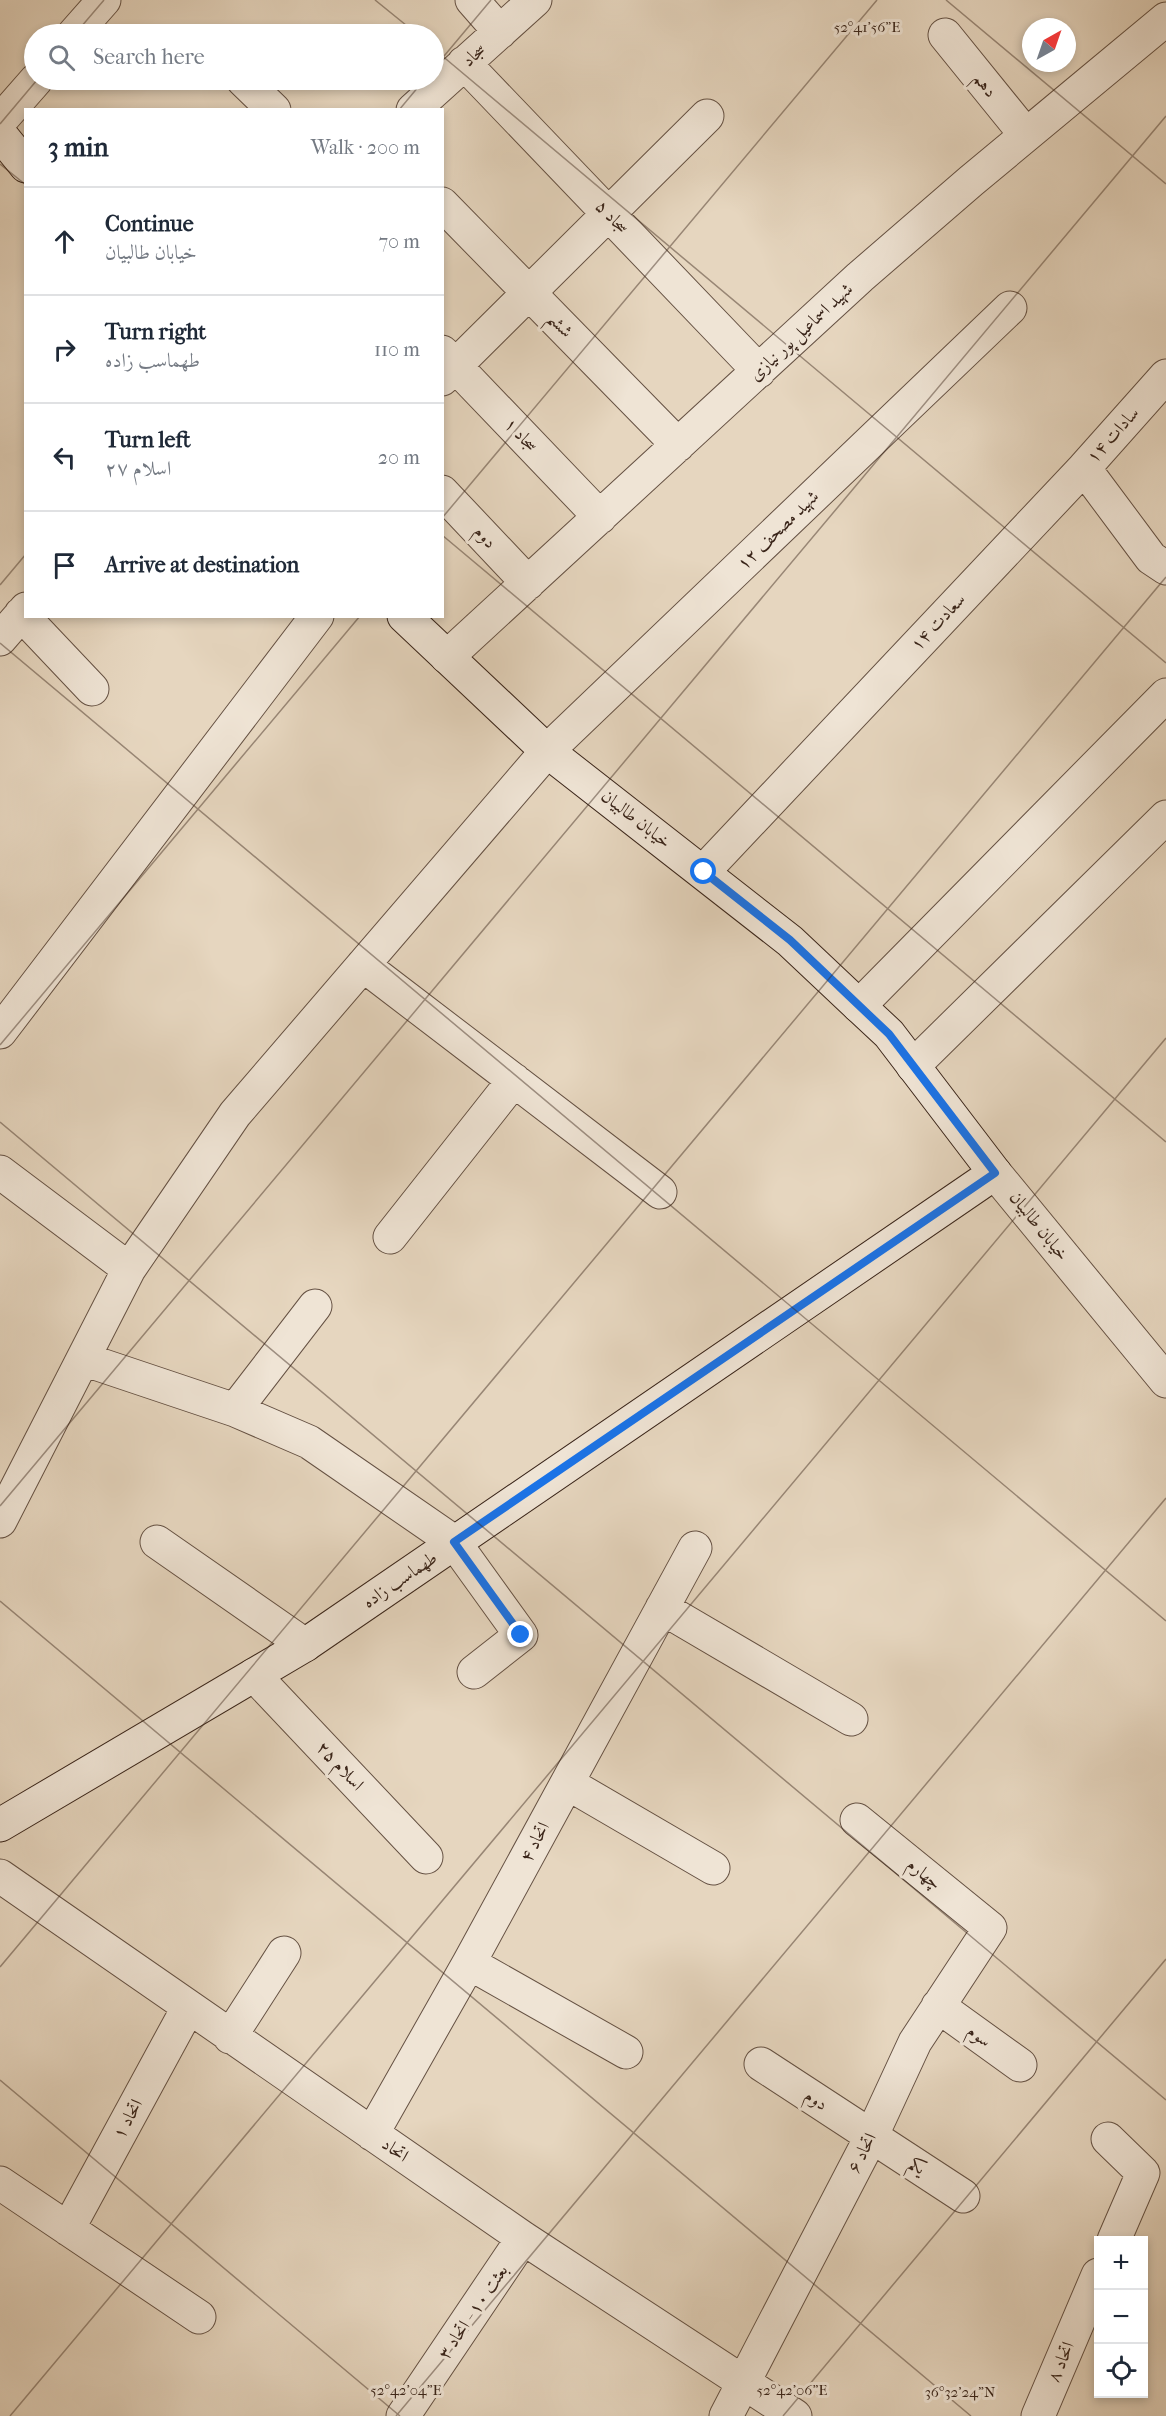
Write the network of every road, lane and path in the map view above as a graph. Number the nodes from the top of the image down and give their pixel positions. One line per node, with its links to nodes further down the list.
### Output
1 (104, 0): 5 (street)
2 (472, 0): 6 (street)
3 (535, 0): 6 (street, سجاد)
4 (1166, 19): 18 (street, شهید اسماعیل پور نیازی)
5 (83, 24)
6 (500, 32): 8 (street, سجاد)
7 (945, 35): 18 (street, دهم)
8 (464, 63): 9 (street, سجاد); 21 (street, سجاد ۵)
9 (444, 82)
10 (27, 90): 16 (street)
11 (253, 90): 13 (street)
12 (435, 90): 14 (street, سجاد)
13 (272, 108)
14 (416, 108)
15 (707, 116): 21 (street)
16 (0, 121)
17 (0, 134): 19 (street)
18 (1026, 135): 25 (street, شهید اسماعیل پور نیازی)
19 (24, 164)
20 (444, 206): 22 (street, ششم)
21 (609, 214): 22 (street); 25 (street, سجاد ۵)
22 (529, 293): 24 (street); 27 (street, ششم)
23 (1010, 308): 41 (street, شهید مصحف ۱۲)
24 (447, 366): 30 (street, سجاد ۱)
25 (759, 371): 27 (street, شهید اسماعیل پور نیازی)
26 (1166, 376): 28 (street, سادات ۱۴)
27 (678, 445): 30 (street, شهید اسماعیل پور نیازی)
28 (1084, 468): 31 (street); 43 (street, سعادت ۱۴)
29 (444, 494): 32 (street, دوم)
30 (600, 517): 32 (street, شهید اسماعیل پور نیازی)
31 (1166, 568)
32 (528, 583): 38 (street, شهید اسماعیل پور نیازی)
33 (23, 611): 37 (street)
34 (29, 618): 39 (street)
35 (315, 618): 46 (street)
36 (406, 618): 38 (street, خیابان طالبیان)
37 (0, 639)
38 (447, 657): 41 (street, خیابان طالبیان)
39 (92, 688)
40 (1166, 695): 45 (street)
41 (547, 752): 43 (street, خیابان طالبیان); 44 (street, شهید مصحف ۱۲)
42 (1166, 817): 47 (street)
43 (704, 872): 45 (street, خیابان طالبیان)
44 (363, 965): 48 (street); 53 (street, شهید مصحف ۱۲)
45 (859, 1006): 47 (street, خیابان طالبیان)
46 (0, 1032)
47 (913, 1066): 50 (street, خیابان طالبیان)
48 (514, 1080): 51 (street); 52 (street)
49 (0, 1172): 53 (street)
50 (995, 1173): 56 (street, خیابان طالبیان); 60 (street, طهماسب زاده)
51 (660, 1192)
52 (390, 1237)
53 (129, 1269): 55 (street, شهید مصحف ۱۲)
54 (315, 1306): 57 (street)
55 (82, 1359): 57 (street); 58 (street, شهید مصحف ۱۲)
56 (1166, 1381)
57 (235, 1410): 60 (street)
58 (0, 1521)
59 (158, 1542): 63 (street)
60 (454, 1542): 63 (street, طهماسب زاده); 64 (street)
61 (695, 1548): 62 (street, اتحاد ۴)
62 (662, 1608): 66 (street); 67 (street, اتحاد ۴)
63 (305, 1645): 65 (street, طهماسب زاده)
64 (474, 1672)
65 (254, 1675): 69 (street, طهماسب زاده); 70 (street, اسلام ۲۵)
66 (851, 1719)
67 (567, 1783): 71 (street); 75 (street, اتحاد ۴)
68 (857, 1820): 73 (street, چهارم)
69 (0, 1825)
70 (426, 1857)
71 (713, 1868)
72 (0, 1876): 77 (street, اتحاد)
73 (990, 1928): 76 (street, اتحاد ۶)
74 (284, 1953): 78 (street)
75 (469, 1963): 79 (street); 82 (street, اتحاد ۴)
76 (938, 2006): 81 (street, سوم); 83 (street, اتحاد ۶)
77 (188, 2008): 78 (street, اتحاد); 87 (street, اتحاد ۱)
78 (230, 2037): 82 (street, اتحاد)
79 (626, 2052)
80 (761, 2064): 83 (street, دوم)
81 (1020, 2066)
82 (372, 2134): 89 (street, اتحاد)
83 (871, 2136): 86 (street, یکم); 92 (street, اتحاد ۶)
84 (1108, 2139): 88 (street)
85 (0, 2182): 87 (street)
86 (963, 2196)
87 (68, 2229): 91 (street)
88 (1116, 2236)
89 (523, 2238): 92 (street, اتحاد); 93 (street, بعثت ۱۰ - اتحاد ۳)
90 (1094, 2284): 96 (street, اتحاد ۸)
91 (199, 2317)
92 (742, 2382): 94 (street, اتحاد ۶); 95 (street, اتحاد)
93 (403, 2416)
94 (726, 2416)
95 (795, 2416)
96 (1038, 2416)

